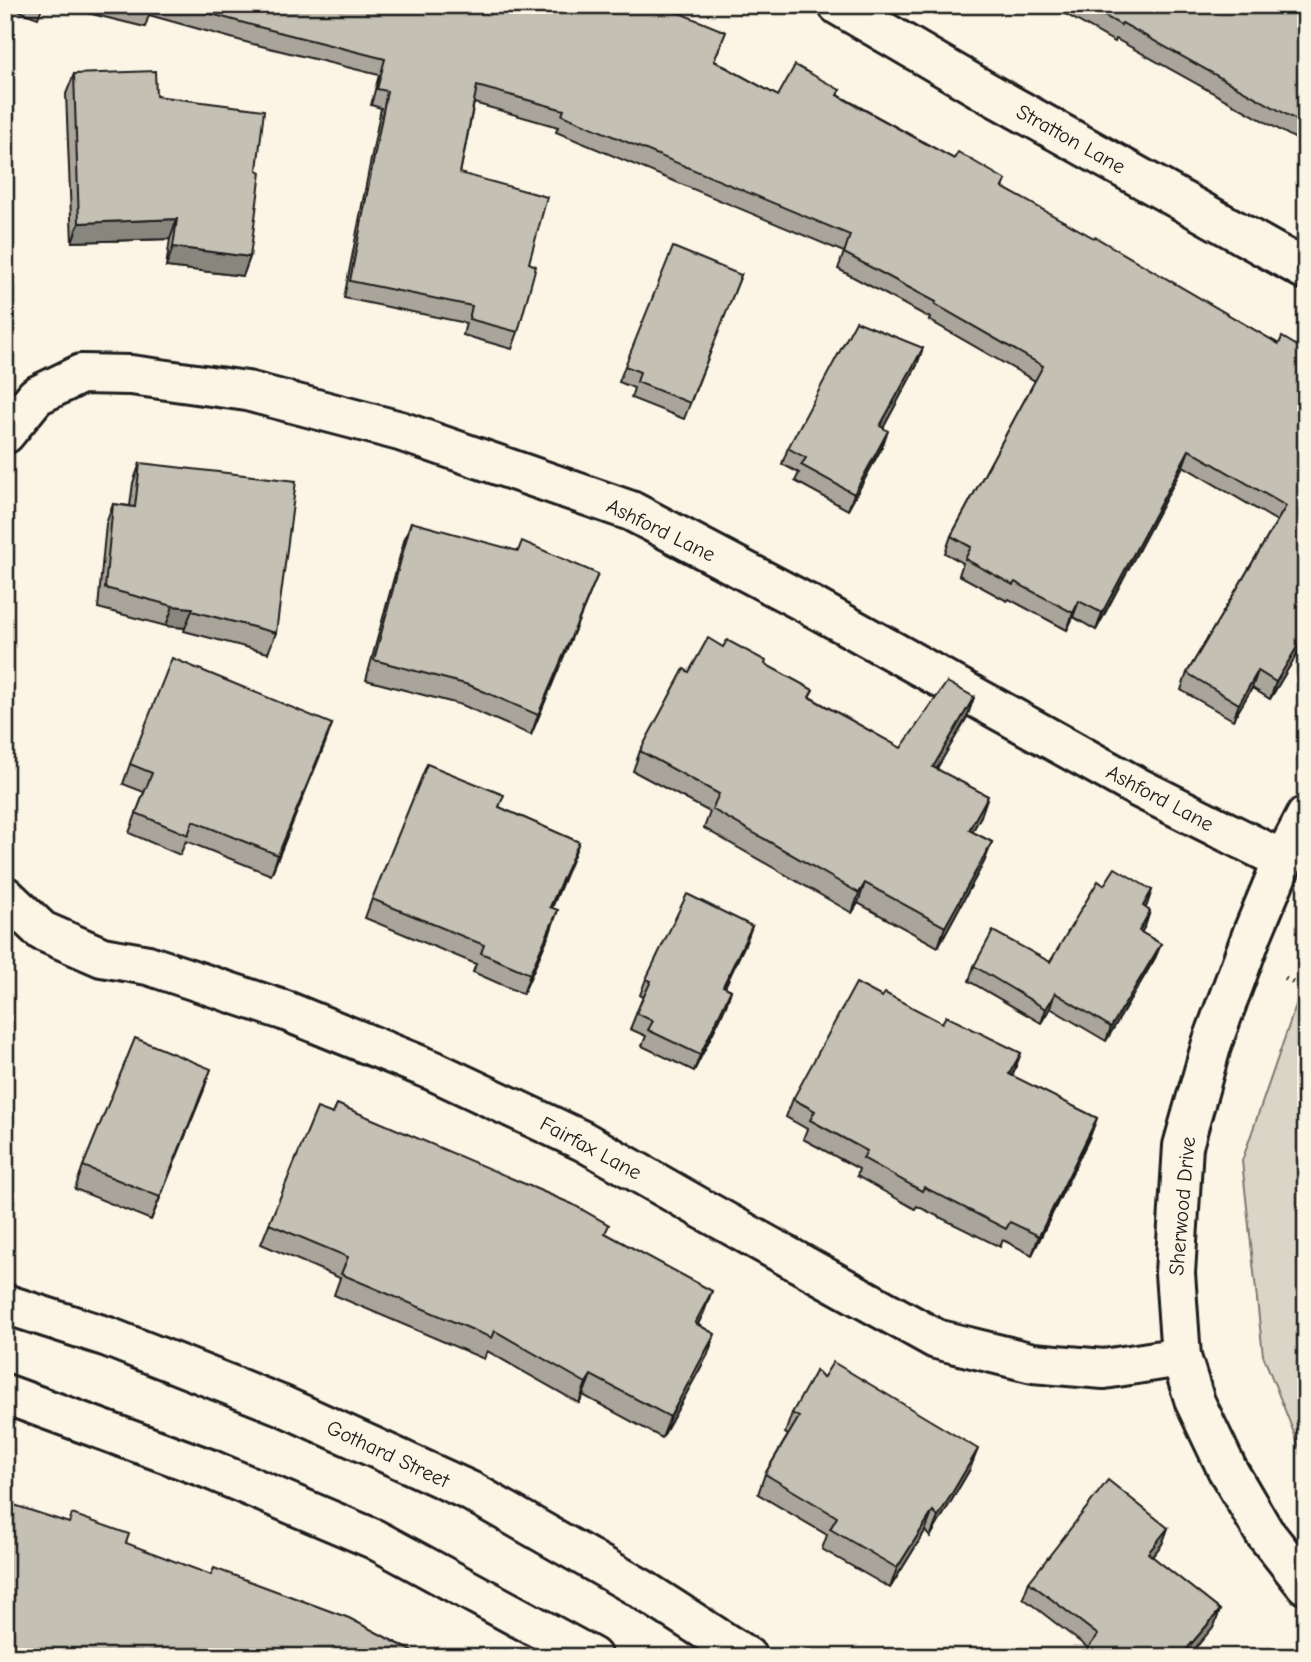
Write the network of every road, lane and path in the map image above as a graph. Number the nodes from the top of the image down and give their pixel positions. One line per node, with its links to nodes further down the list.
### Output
1 (838, 5): 2 (street, Stratton Lane)
2 (1306, 270)
3 (5, 434): 5 (street, Ashford Lane)
4 (1306, 816): 5 (street, Sherwood Drive)
5 (1283, 860): 8 (street, Sherwood Drive)
6 (5, 896): 8 (street, Fairfax Lane)
7 (5, 1304): 12 (street, Gothard Street)
8 (1181, 1357): 10 (street, Sherwood Drive)
9 (5, 1394): 11 (street)
10 (1306, 1585)
11 (592, 1657)
12 (747, 1657)

